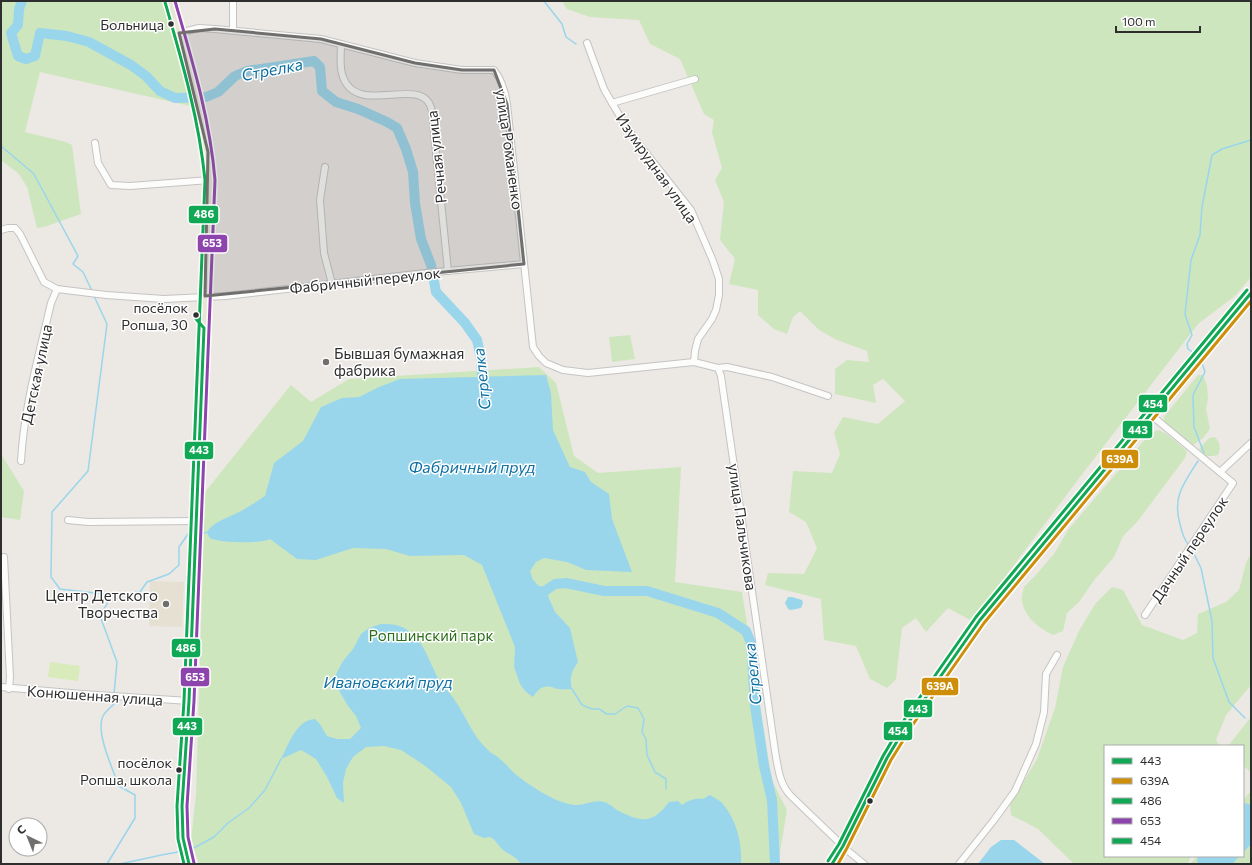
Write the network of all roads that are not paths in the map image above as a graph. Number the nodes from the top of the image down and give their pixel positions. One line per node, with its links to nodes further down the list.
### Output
1 (170, 1): 4 (main road)
2 (233, 1): 3 (street)
3 (233, 30): 4 (street, улица Романенко); 6 (street, улица Романенко)
4 (179, 33): 11 (main road)
5 (587, 43): 8 (street, Изумрудная улица)
6 (341, 44): 13 (street, улица Романенко); 14 (street, Речная улица)
7 (695, 79): 8 (street)
8 (612, 103): 19 (street, Изумрудная улица)
9 (95, 143): 11 (street)
10 (324, 167): 15 (street)
11 (210, 180): 18 (main road)
12 (1, 230): 16 (street)
13 (524, 264): 14 (street, Фабричный переулок); 19 (street, улица Романенко)
14 (446, 271): 15 (street, Фабричный переулок)
15 (332, 284): 18 (street, Фабричный переулок)
16 (57, 289): 18 (street, Фабричный переулок); 24 (street, Детская улица)
17 (1251, 292): 22 (main road)
18 (205, 296): 27 (main road)
19 (694, 362): 20 (street)
20 (718, 368): 21 (street); 34 (street, улица Пальчикова)
21 (828, 396)
22 (1151, 416): 25 (street); 34 (main road)
23 (1251, 443): 25 (street)
24 (21, 461)
25 (1220, 472): 29 (street, Дачный переулок)
26 (68, 520): 27 (street)
27 (196, 521): 33 (main road)
28 (4, 557): 32 (street)
29 (1145, 615)
30 (1057, 655): 38 (street)
31 (1, 687): 32 (street, Конюшенная улица)
32 (9, 689): 33 (street, Конюшенная улица)
33 (189, 701): 35 (main road)
34 (843, 846): 36 (main road); 37 (street, улица Пальчикова)
35 (188, 864)
36 (832, 864)
37 (864, 864)
38 (958, 864)

